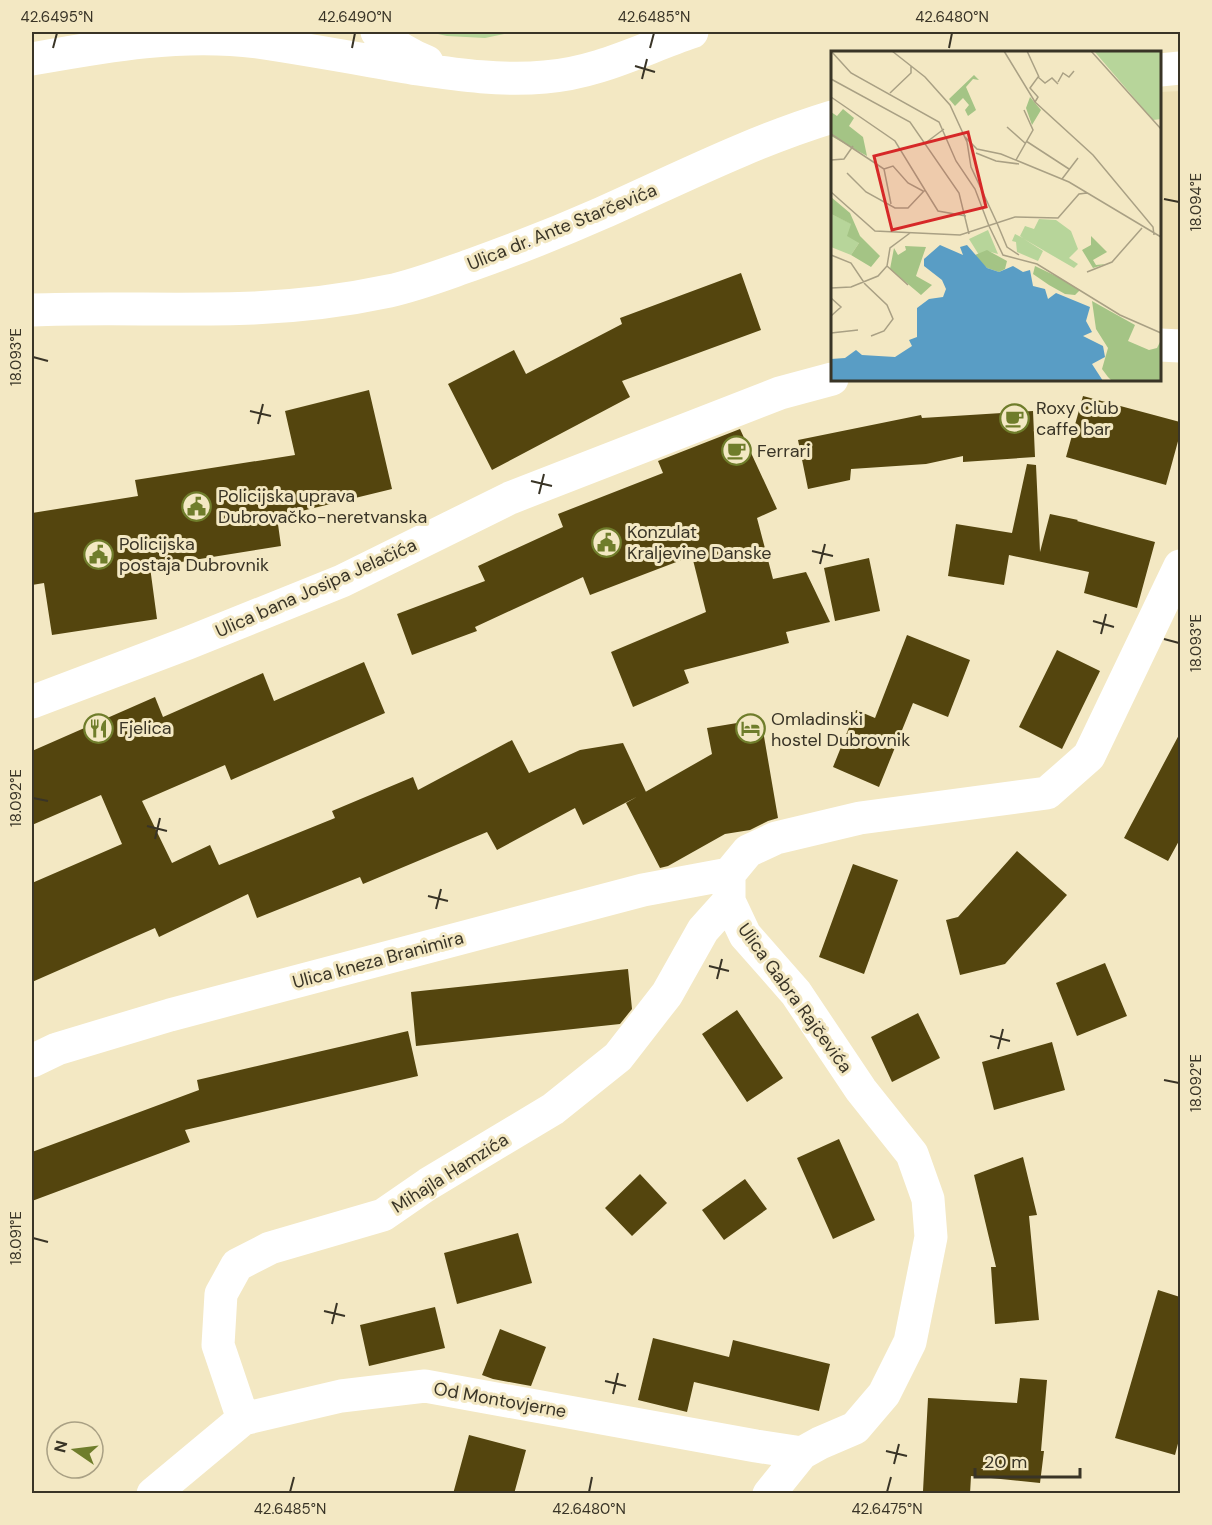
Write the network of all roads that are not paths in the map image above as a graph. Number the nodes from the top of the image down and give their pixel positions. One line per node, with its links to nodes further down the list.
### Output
1 (115, 32): 4 (street)
2 (377, 32): 7 (street)
3 (692, 32): 7 (street)
4 (45, 57): 7 (street)
5 (1180, 68): 6 (street)
6 (1161, 70)
7 (460, 75)
8 (831, 117): 9 (street, Ulica dr. Ante Starčevića)
9 (32, 310)
10 (1161, 345): 11 (street)
11 (1180, 346)
12 (831, 379): 14 (street, Ulica bana Josipa Jelačića)
13 (1180, 566): 15 (street)
14 (32, 702)
15 (729, 888): 16 (street, Ulica kneza Branimira); 17 (street, Mihajla Hamzića); 18 (street, Ulica Gabra Rajčevića)
16 (32, 1061)
17 (243, 1419): 18 (street, Od Montovjerne); 19 (street, Od Montovjerne)
18 (802, 1453): 20 (street, Ulica Gabra Rajčevića)
19 (153, 1494)
20 (769, 1494)

